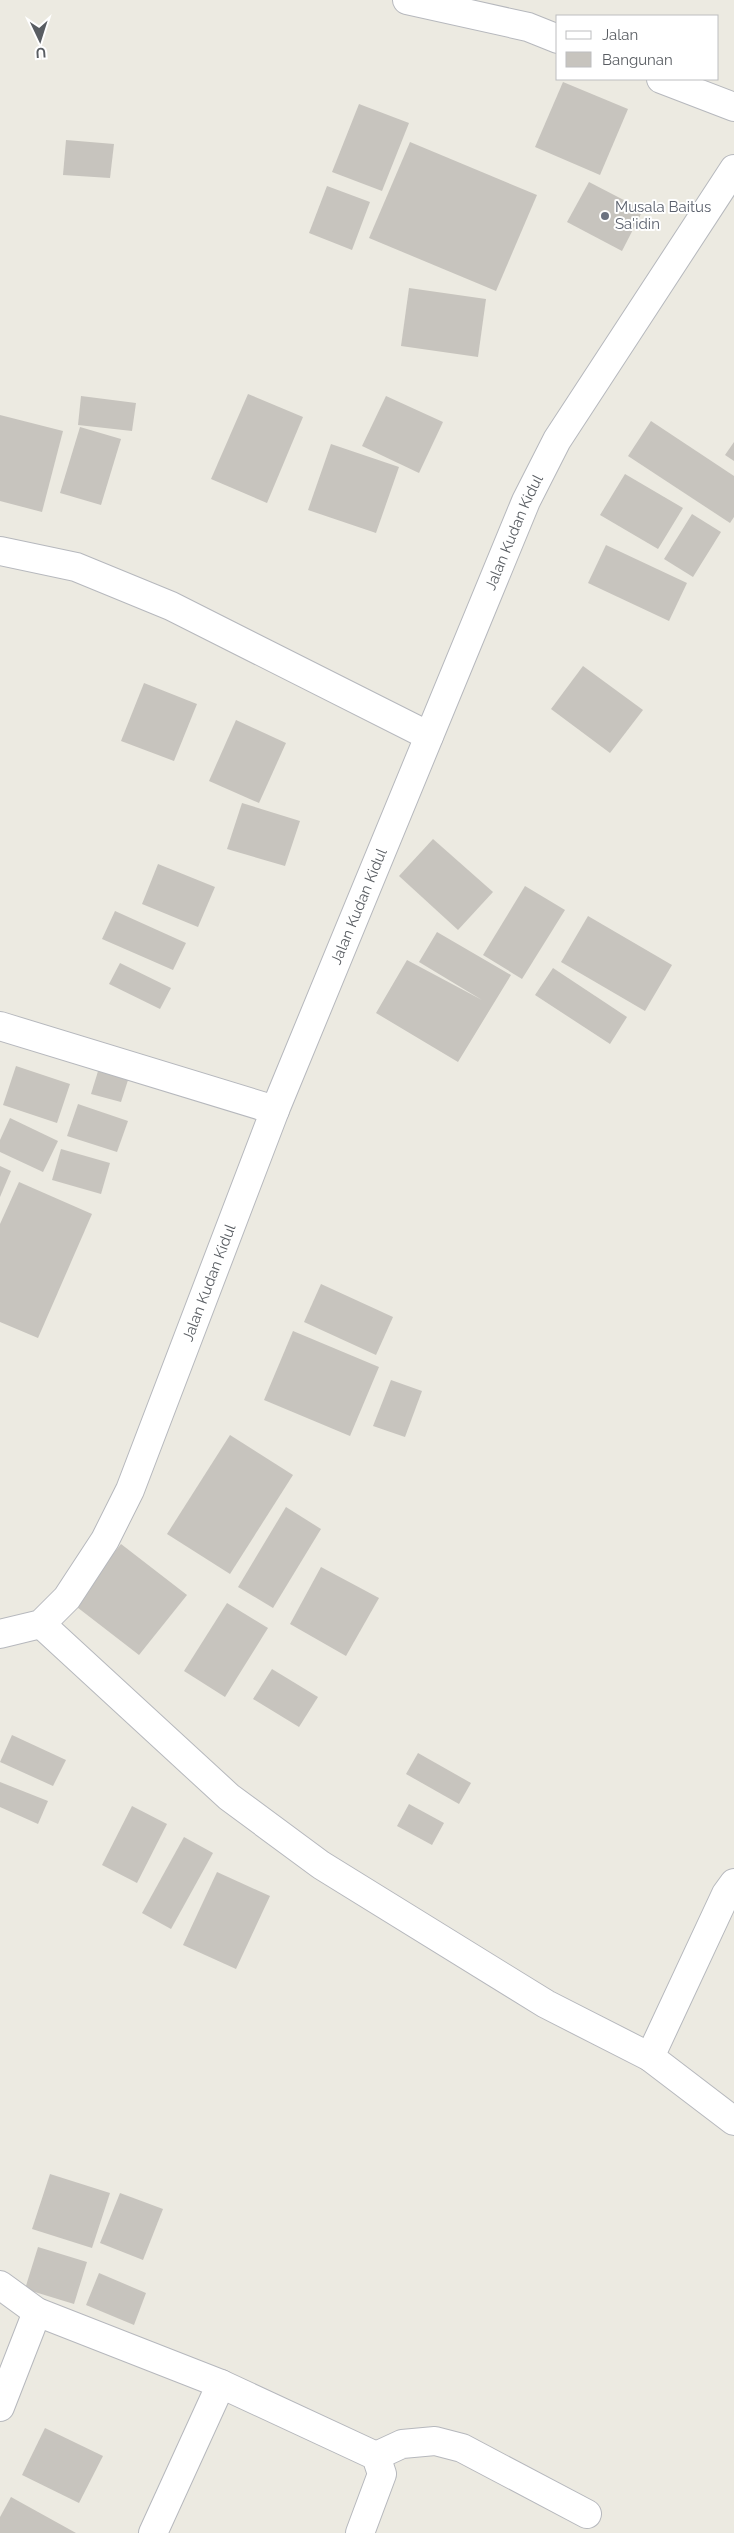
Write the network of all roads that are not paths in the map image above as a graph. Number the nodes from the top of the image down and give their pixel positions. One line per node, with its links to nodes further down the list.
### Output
1 (408, 0): 2 (street)
2 (556, 38)
3 (664, 80): 4 (street)
4 (734, 107)
5 (734, 168): 7 (street, Jalan Kudan Kidul)
6 (0, 551): 7 (street)
7 (429, 736): 9 (street, Jalan Kudan Kidul)
8 (0, 1026): 9 (street)
9 (275, 1110): 10 (street, Jalan Kudan Kidul)
10 (41, 1624): 11 (street); 13 (street)
11 (0, 1634)
12 (734, 1883): 13 (street)
13 (650, 2057): 14 (street)
14 (734, 2121)
15 (0, 2285): 16 (street)
16 (37, 2312): 17 (street); 18 (street)
17 (221, 2384): 19 (street); 21 (street)
18 (0, 2407)
19 (376, 2456): 20 (street); 22 (street)
20 (587, 2514)
21 (153, 2533)
22 (360, 2533)

